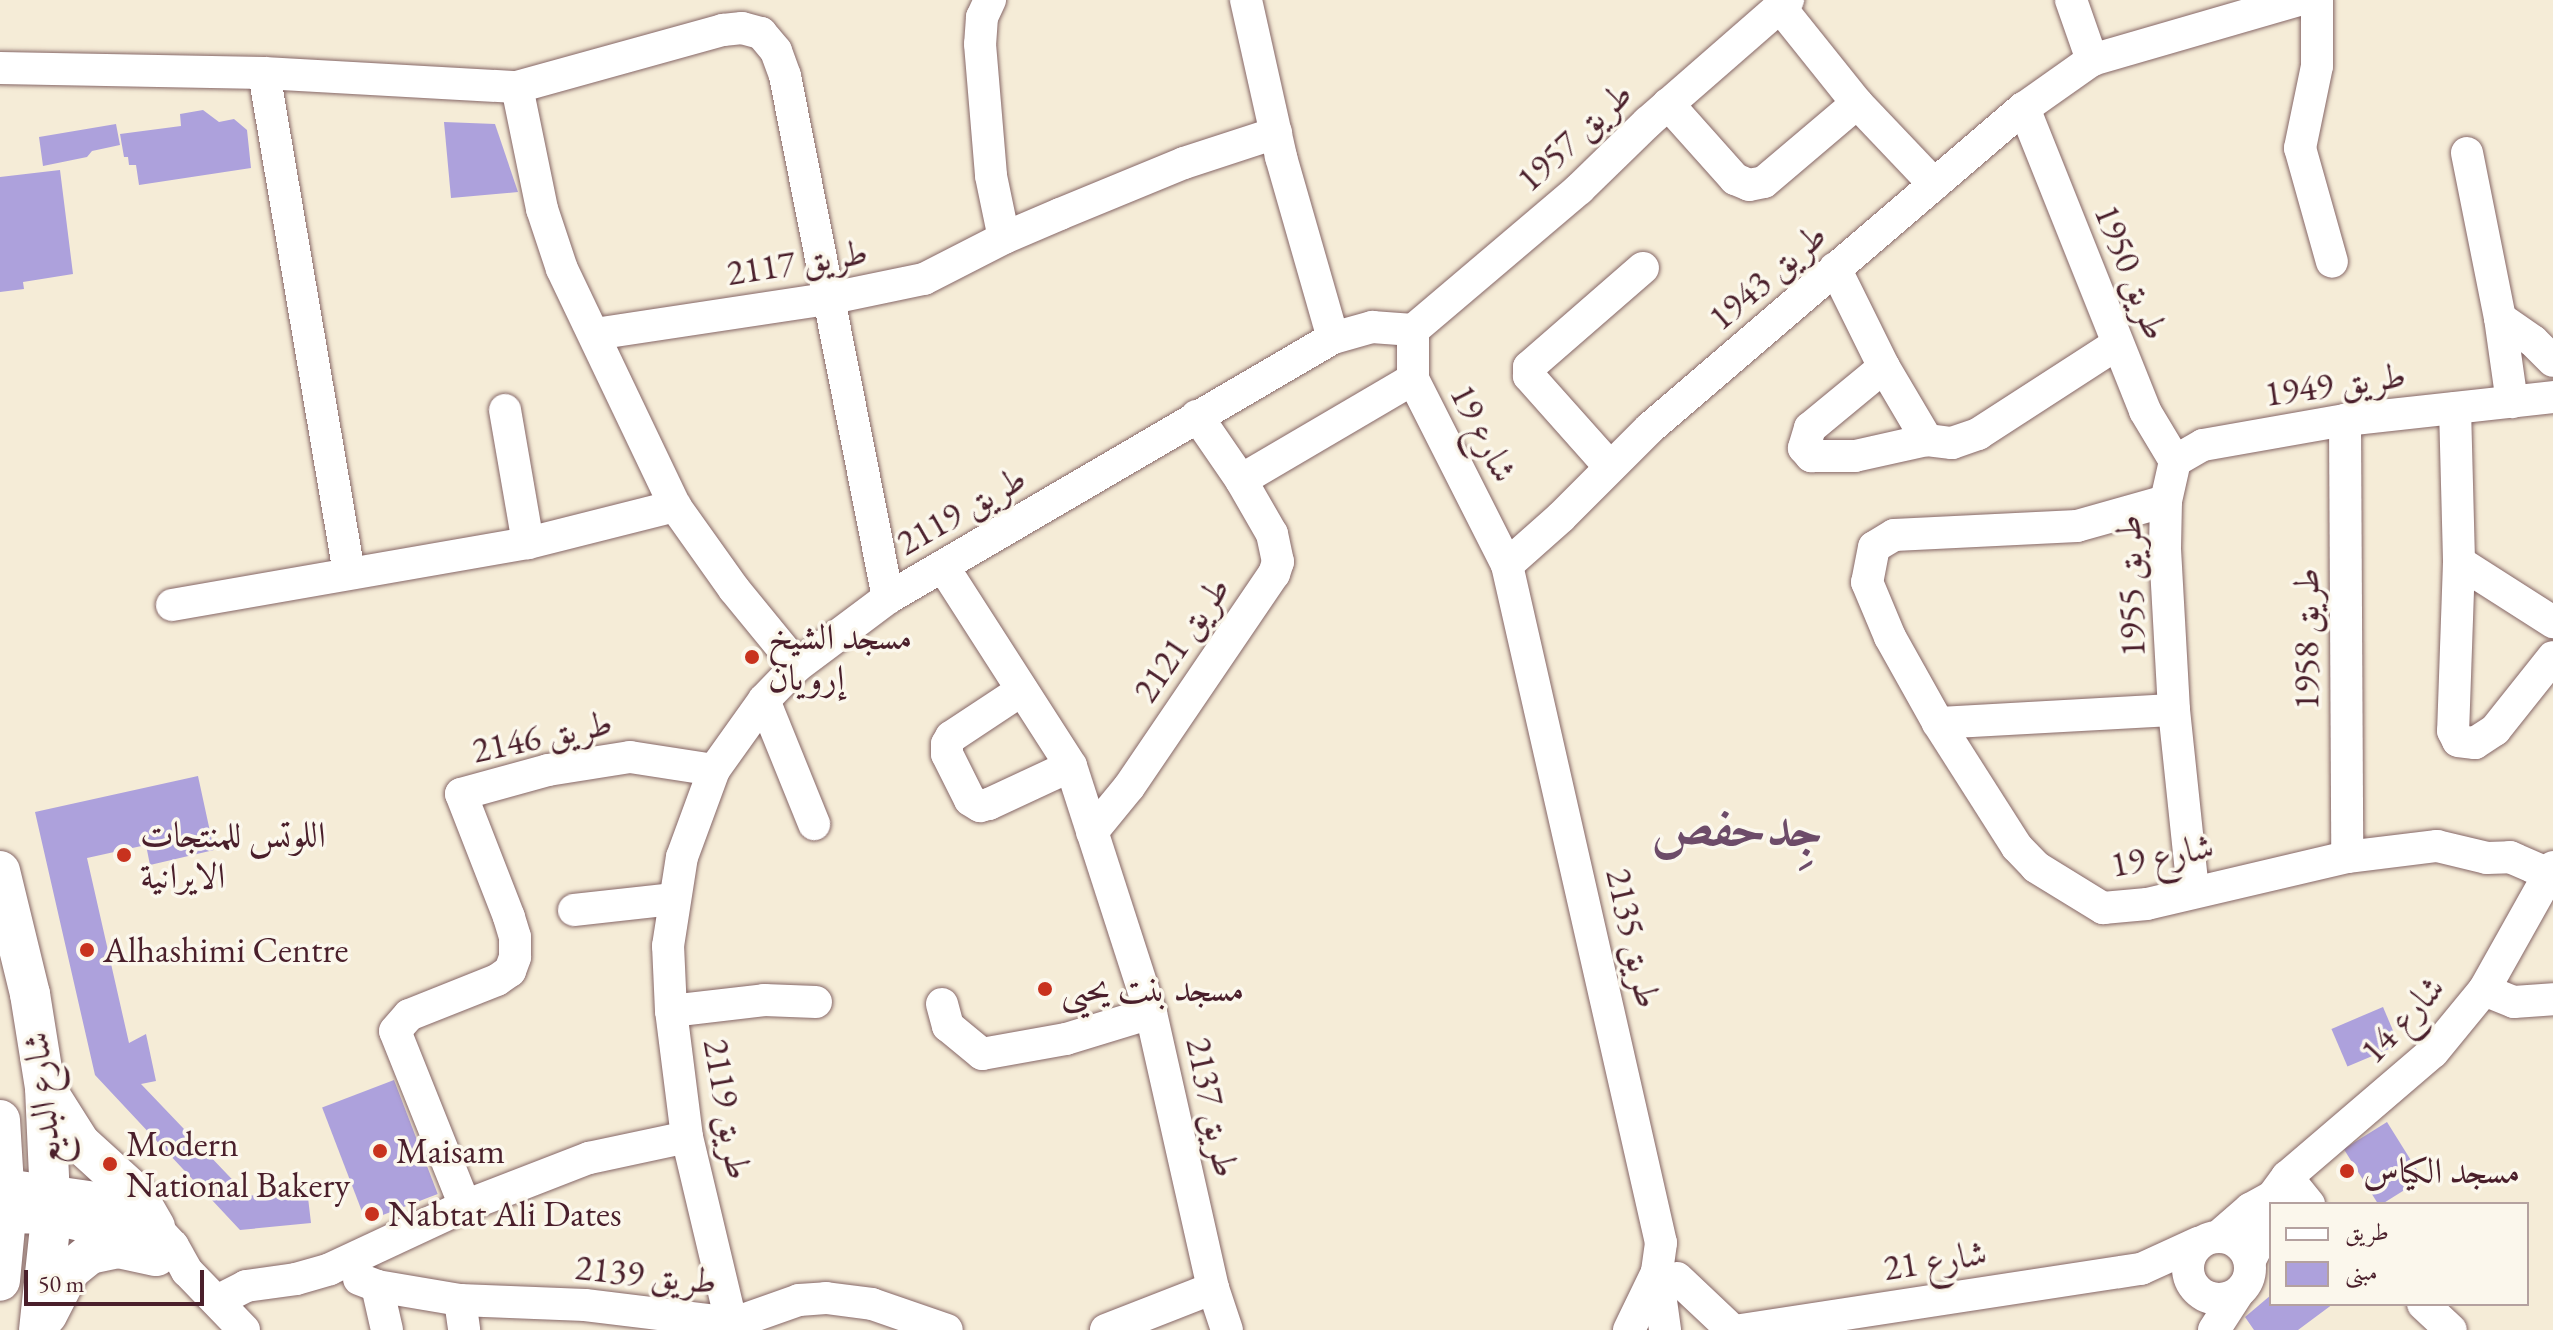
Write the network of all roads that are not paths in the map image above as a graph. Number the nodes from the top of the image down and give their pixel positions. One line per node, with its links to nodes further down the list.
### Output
1 (990, 0): 17 (street)
2 (2071, 0): 7 (street)
3 (2317, 0): 18 (street)
4 (2287, 1): 7 (street, طريق 1943)
5 (1238, 3): 14 (street)
6 (1784, 4): 11 (street); 12 (street, طريق 1957)
7 (2092, 60): 13 (street, طريق 1943)
8 (0, 68): 9 (street)
9 (264, 73): 10 (street); 46 (street)
10 (517, 87): 21 (street); 24 (street)
11 (1857, 103): 12 (street); 16 (street)
12 (1668, 104): 23 (street, طريق 1957)
13 (2024, 108): 16 (street, طريق 1943); 27 (street, طريق 1950)
14 (1276, 133): 17 (street, طريق 2117); 25 (street)
15 (2467, 153): 22 (street)
16 (1934, 184): 20 (street, طريق 1943)
17 (1004, 238): 21 (street, طريق 2117)
18 (2332, 262)
19 (1643, 268): 38 (street)
20 (1835, 268): 28 (street); 38 (street, طريق 1943)
21 (827, 299): 24 (street, طريق 2117); 47 (street)
22 (2500, 318): 26 (street); 31 (street)
23 (1413, 330): 25 (street, طريق 2119); 29 (street, شارع 19)
24 (595, 334): 41 (street)
25 (1333, 338): 34 (street, طريق 2119)
26 (2546, 340)
27 (2117, 344): 36 (street); 37 (street, طريق 1950)
28 (1884, 367): 36 (street); 36 (street)
29 (1413, 379): 39 (street); 44 (street, شارع 19)
30 (2553, 397): 31 (street, طريق 1949)
31 (2512, 402): 32 (street, طريق 1949)
32 (2455, 408): 35 (street, طريق 1949); 43 (street)
33 (505, 410): 42 (street)
34 (1197, 416): 39 (street, طريق 2121); 45 (street, طريق 2119)
35 (2345, 420): 37 (street, طريق 1949); 60 (street, طريق 1958)
36 (1927, 440)
37 (2175, 461): 40 (street, طريق 1955)
38 (1610, 467): 44 (street, طريق 1943)
39 (1241, 480): 59 (street, طريق 2121)
40 (2166, 501): 54 (street, طريق 1955); 55 (street, شارع 19)
41 (675, 506): 42 (street); 51 (street)
42 (528, 543): 46 (street)
43 (2459, 562): 49 (street); 50 (street)
44 (1507, 565): 84 (street, طريق 2135)
45 (944, 568): 47 (street, طريق 2119); 52 (street, طريق 2137)
46 (349, 573): 48 (street)
47 (888, 598): 51 (street, طريق 2119)
48 (172, 605)
49 (2553, 622)
50 (2553, 657)
51 (797, 666): 53 (street, طريق 2119)
52 (1022, 690): 56 (street, طريق 2137); 56 (street)
53 (764, 700): 57 (street, طريق 2119); 58 (street)
54 (2174, 710): 55 (street); 63 (street, طريق 1955)
55 (1938, 723): 63 (street, شارع 19)
56 (1071, 766): 59 (street, طريق 2137)
57 (714, 770): 64 (street, طريق 2119); 79 (street, طريق 2146)
58 (814, 824)
59 (1092, 832): 71 (street, طريق 2137)
60 (2347, 857): 62 (street, شارع 19); 63 (street, شارع 19)
61 (0, 871): 72 (main road, شارع البديع)
62 (2546, 878): 66 (street, شارع 14)
63 (2193, 891)
64 (674, 899): 65 (street); 70 (street, طريق 2119)
65 (574, 910)
66 (2484, 990): 67 (street); 75 (street, شارع 14)
67 (2553, 999)
68 (816, 1002): 70 (street)
69 (942, 1004): 71 (street)
70 (671, 1011): 74 (street, طريق 2119)
71 (1151, 1013): 89 (street, طريق 2137)
72 (45, 1088): 78 (main road, شارع البديع); 82 (main road)
73 (0, 1120): 76 (main road, شارع البديع)
74 (687, 1137): 79 (street); 95 (street, طريق 2119)
75 (2275, 1196): 77 (street); 81 (street, شارع 14)
76 (6, 1201): 78 (street); 87 (main road, شارع البديع)
77 (2300, 1202)
78 (51, 1204): 82 (street); 96 (main road, شارع البديع)
79 (465, 1206): 85 (street)
80 (2269, 1221): 83 (street)
81 (2209, 1239): 83 (street); 86 (street, شارع 21); 90 (street)
82 (166, 1251): 94 (street); 96 (main road)
83 (2250, 1260): 91 (street)
84 (1665, 1264): 101 (street); 102 (street, طريق 2135); 103 (street); 104 (street)
85 (330, 1269): 88 (street, طريق 2139); 94 (street)
86 (2141, 1269): 90 (street, شارع 21); 105 (street, شارع 21)
87 (0, 1281)
88 (377, 1286): 93 (street, طريق 2139); 97 (street)
89 (1213, 1288): 99 (street); 100 (street, طريق 2137)
90 (2197, 1291): 91 (street); 106 (street)
91 (2238, 1293): 107 (street)
92 (2425, 1306): 108 (street)
93 (462, 1315): 95 (street, طريق 2139)
94 (233, 1318)
95 (734, 1327): 98 (street, طريق 2139)
96 (40, 1330)
97 (387, 1330)
98 (947, 1330)
99 (1106, 1330)
100 (1227, 1330)
101 (1629, 1330)
102 (1665, 1330)
103 (1688, 1330)
104 (1732, 1330)
105 (1741, 1330)
106 (2192, 1330)
107 (2214, 1330)
108 (2451, 1330)

